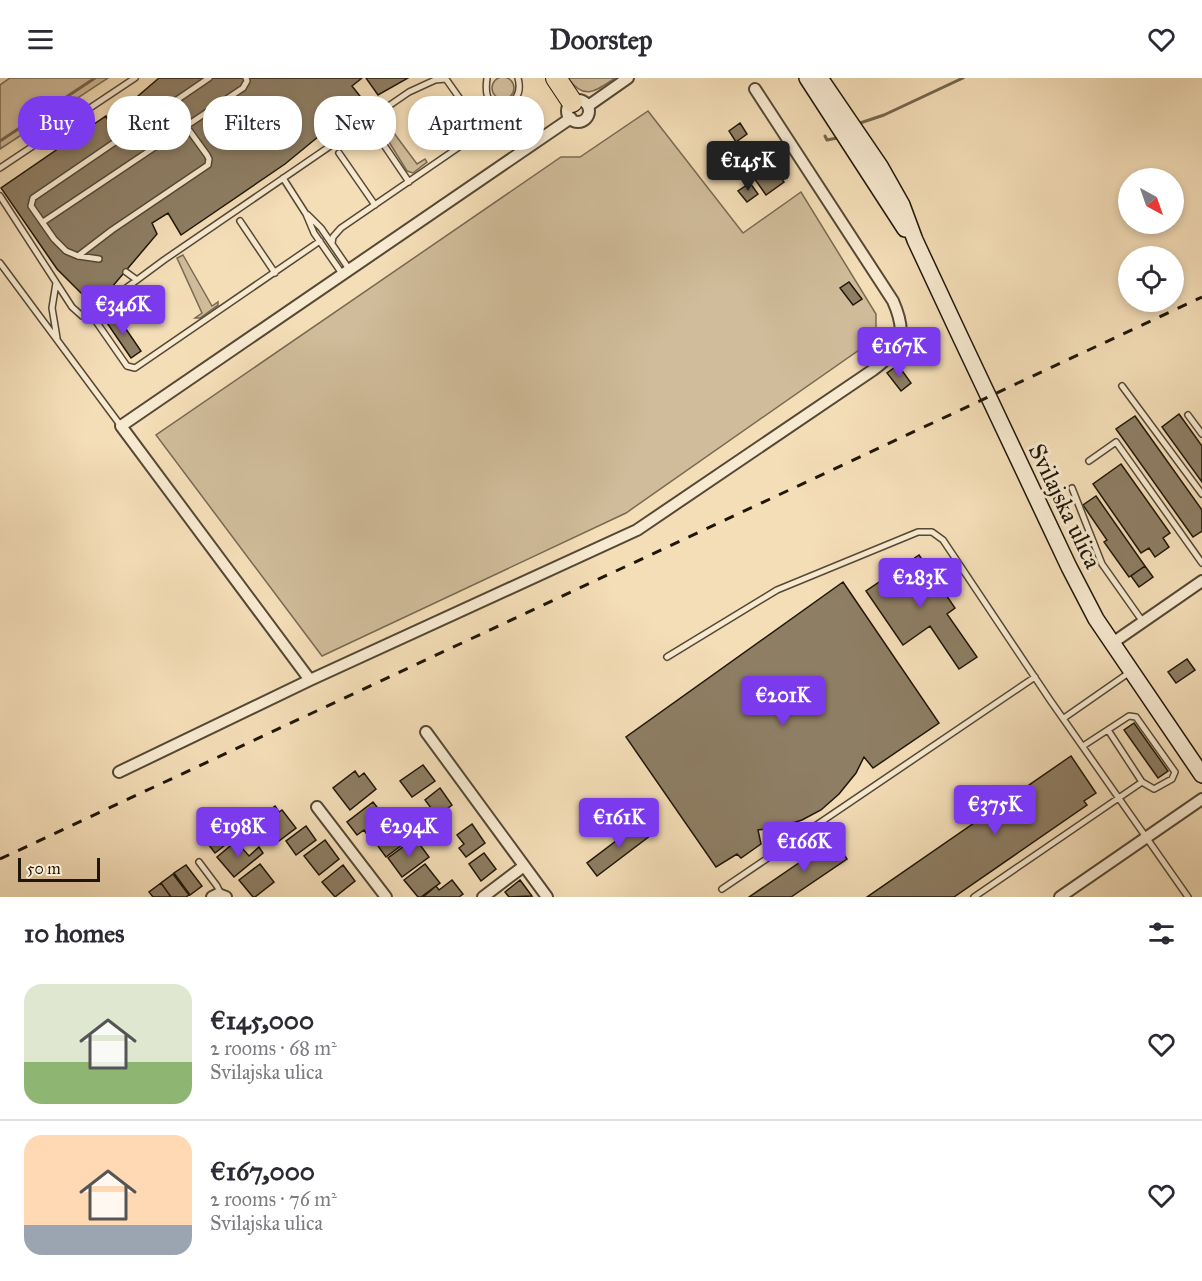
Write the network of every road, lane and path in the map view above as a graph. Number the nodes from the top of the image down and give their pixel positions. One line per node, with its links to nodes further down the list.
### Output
1 (135, 78): 20 (lane)
2 (209, 78): 27 (lane)
3 (246, 78): 14 (lane)
4 (446, 78): 12 (lane); 22 (lane)
5 (487, 78): 6 (lane)
6 (518, 78)
7 (556, 78): 13 (highway)
8 (628, 78): 13 (street)
9 (807, 78): 28 (main road, Svilajska ulica)
10 (820, 78): 28 (main road, Svilajska ulica)
11 (755, 88): 55 (street)
12 (396, 102)
13 (577, 109): 36 (street)
14 (191, 123)
15 (191, 133): 31 (lane)
16 (150, 150): 27 (lane)
17 (324, 150): 21 (lane)
18 (388, 150): 22 (lane)
19 (339, 153): 24 (lane)
20 (0, 168)
21 (283, 178): 25 (lane); 37 (lane)
22 (409, 182): 24 (lane)
23 (0, 196): 38 (lane)
24 (375, 205): 30 (lane)
25 (306, 214): 29 (lane); 30 (lane)
26 (240, 221): 35 (lane)
27 (43, 222): 31 (lane)
28 (915, 240): 51 (main road, Svilajska ulica)
29 (320, 242): 35 (lane); 36 (lane)
30 (332, 243): 36 (lane)
31 (78, 256): 32 (lane)
32 (99, 259)
33 (0, 263): 40 (lane)
34 (126, 272): 37 (lane)
35 (274, 273): 39 (lane)
36 (346, 273): 43 (street)
37 (137, 280): 39 (lane)
38 (56, 283): 39 (lane); 40 (lane)
39 (95, 317)
40 (58, 342): 43 (lane)
41 (1122, 386): 47 (lane)
42 (1188, 415): 44 (lane)
43 (121, 426): 55 (street)
44 (1202, 434)
45 (1089, 461): 48 (lane)
46 (1072, 488): 50 (lane)
47 (1202, 494)
48 (1202, 563)
49 (1201, 583): 50 (street)
50 (1143, 622): 51 (street)
51 (1111, 644): 53 (main road, Svilajska ulica)
52 (667, 657): 54 (lane)
53 (1130, 672): 56 (lane); 61 (main road, Svilajska ulica)
54 (1035, 677): 56 (lane); 69 (lane)
55 (310, 680): 60 (street)
56 (1064, 718): 59 (lane)
57 (1108, 730): 59 (lane); 62 (lane); 62 (lane)
58 (426, 732): 68 (street)
59 (1083, 746): 63 (lane)
60 (118, 772)
61 (1202, 775)
62 (1142, 782): 63 (lane)
63 (1119, 796): 66 (lane); 74 (lane)
64 (1202, 799): 66 (street)
65 (317, 807): 71 (street)
66 (1147, 837): 75 (street); 76 (lane)
67 (199, 862): 70 (lane)
68 (524, 866): 72 (street); 73 (street)
69 (722, 889)
70 (220, 896)
71 (386, 897)
72 (483, 897)
73 (547, 897)
74 (974, 897)
75 (1060, 897)
76 (1188, 897)

